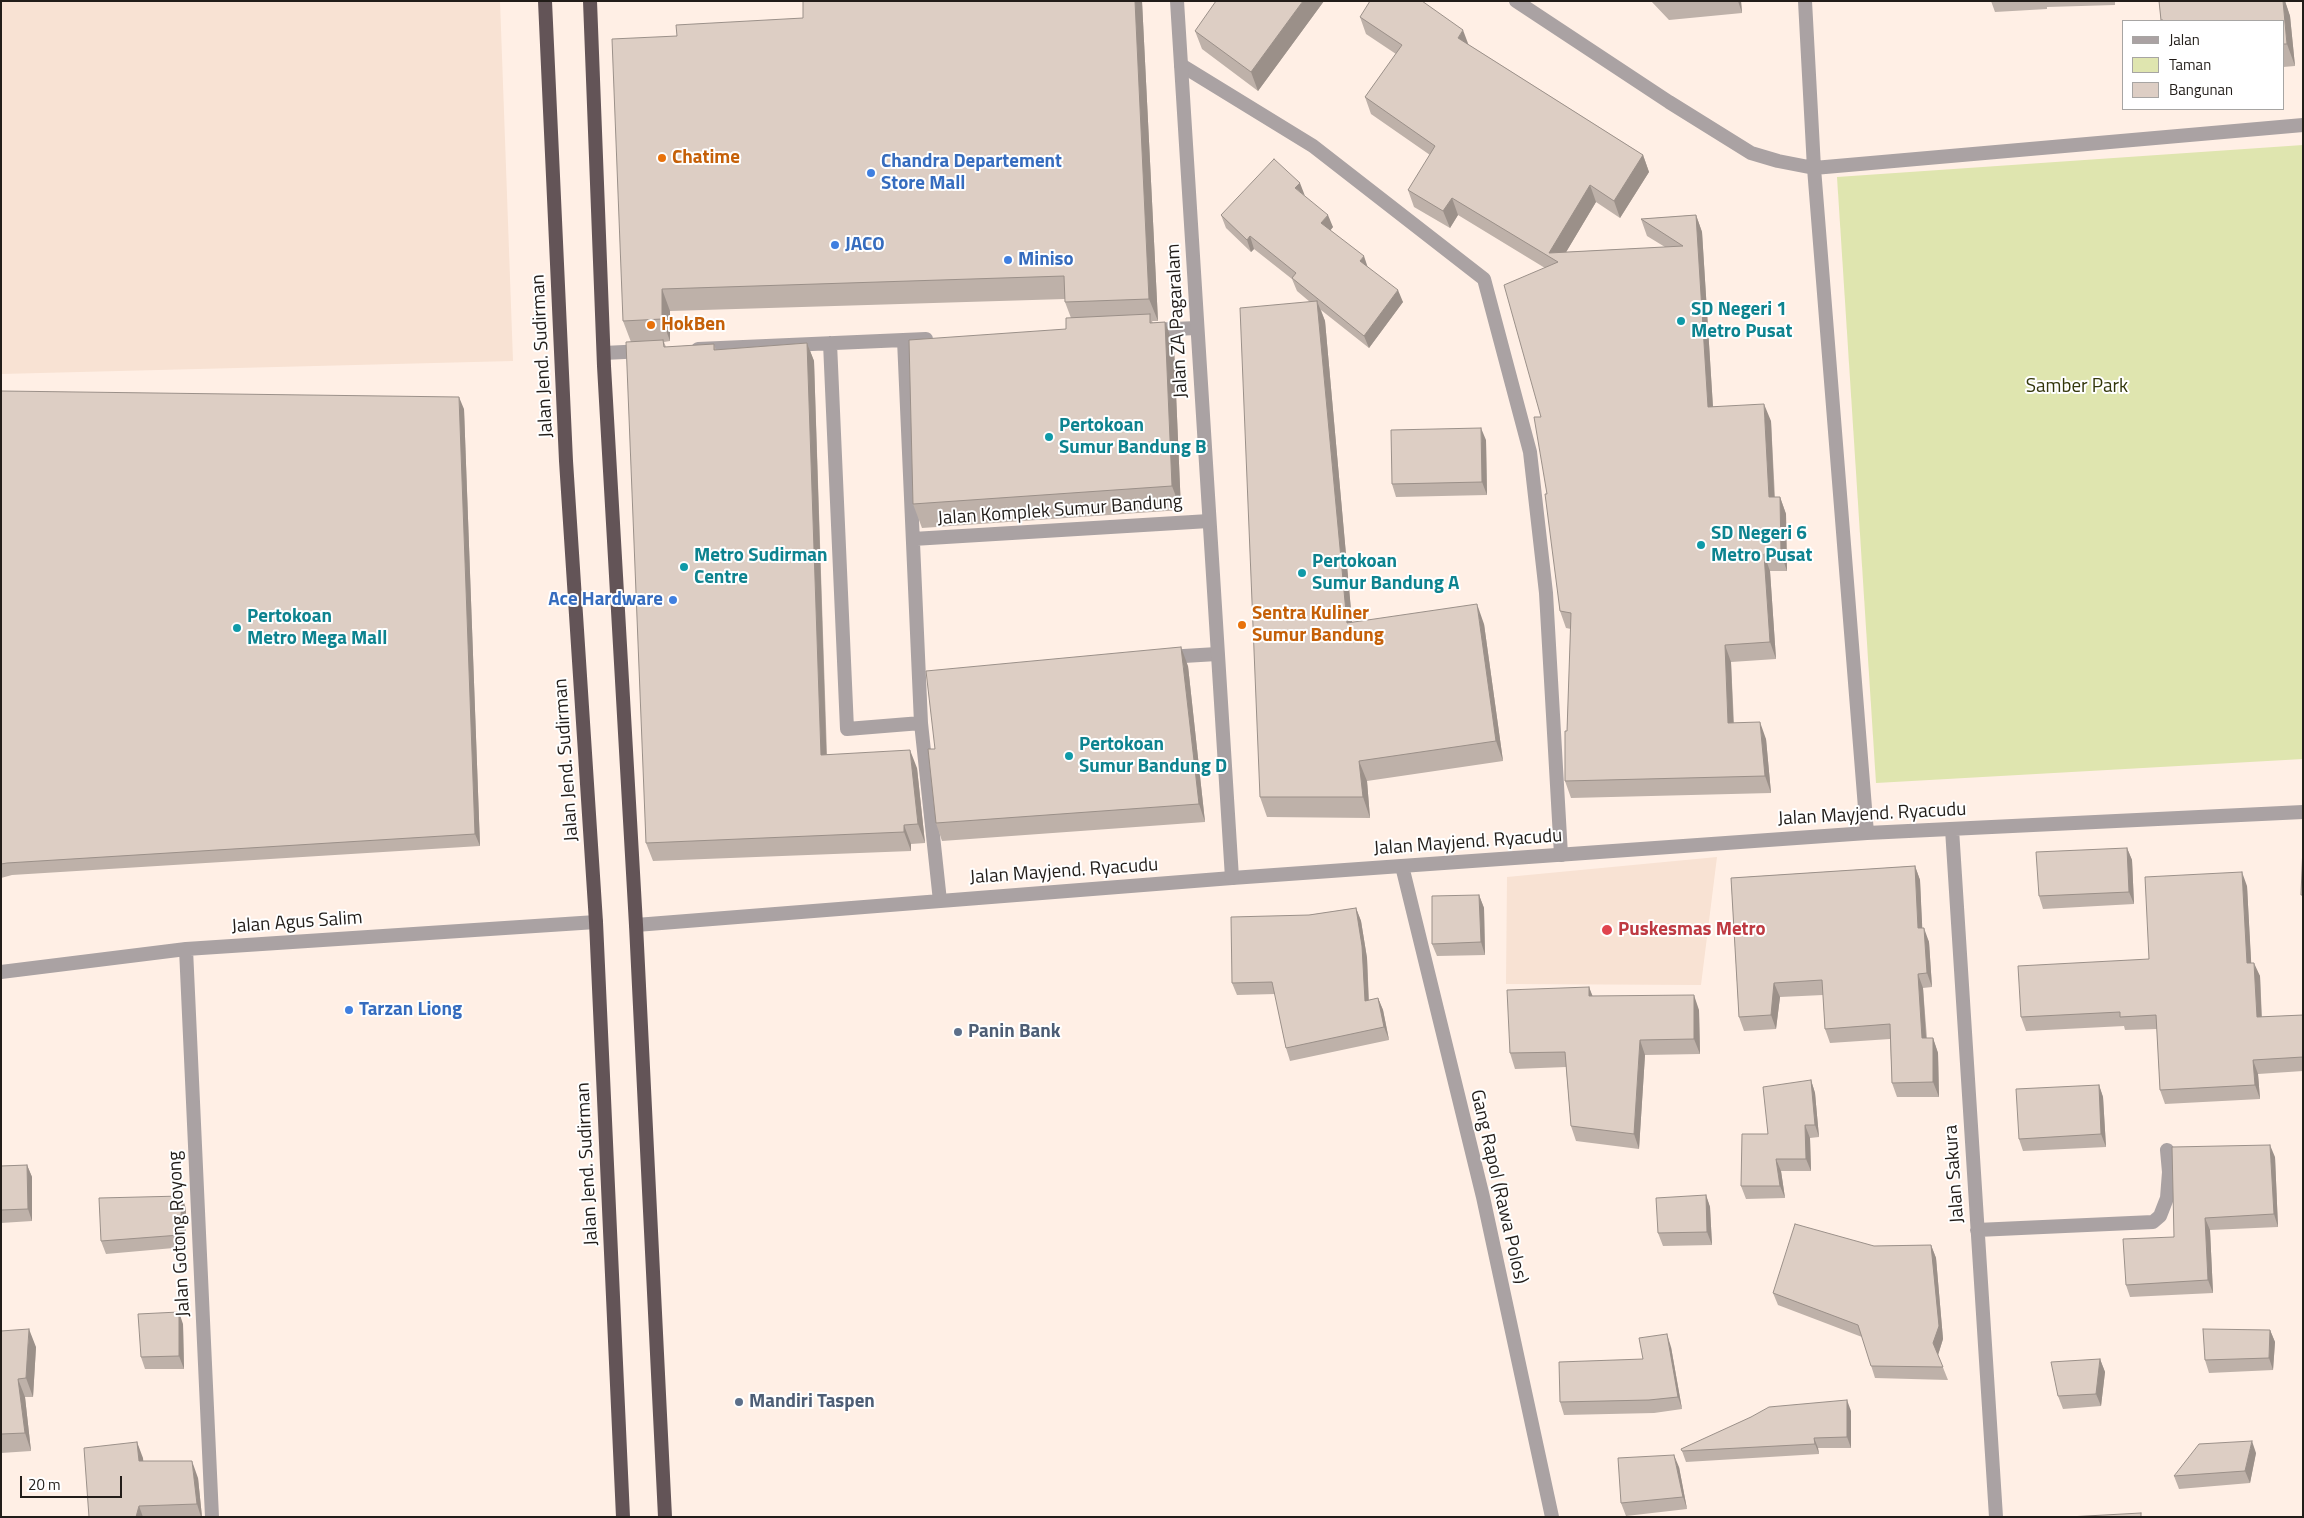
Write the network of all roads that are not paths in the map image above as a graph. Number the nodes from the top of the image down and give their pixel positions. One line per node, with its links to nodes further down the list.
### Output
1 (544, 1): 29 (highway, Jalan Jend. Sudirman)
2 (590, 1): 16 (highway)
3 (1177, 1): 6 (street, Jalan ZA Pagaralam)
4 (1516, 1): 8 (street)
5 (1805, 1): 8 (street)
6 (1181, 66): 9 (street, Jalan ZA Pagaralam); 25 (street)
7 (2303, 126): 8 (street)
8 (1814, 168): 24 (street)
9 (1197, 328): 10 (street); 17 (street, Jalan ZA Pagaralam)
10 (1138, 330)
11 (943, 339): 12 (street)
12 (904, 340): 13 (street); 18 (street, Jalan Komplek Sumur Bandung)
13 (830, 343): 14 (street); 21 (street)
14 (682, 349)
15 (663, 350): 16 (street)
16 (604, 353): 30 (highway)
17 (1209, 521): 18 (street, Jalan Komplek Sumur Bandung); 19 (street, Jalan ZA Pagaralam)
18 (913, 539): 21 (street, Jalan Komplek Sumur Bandung)
19 (1217, 654): 20 (street); 27 (street, Jalan ZA Pagaralam)
20 (1158, 657)
21 (921, 724): 28 (street, Jalan Komplek Sumur Bandung)
22 (2303, 812): 23 (street, Jalan Mayjend. Ryacudu)
23 (1952, 829): 24 (street, Jalan Mayjend. Ryacudu); 34 (street, Jalan Sakura)
24 (1867, 833): 25 (street, Jalan Mayjend. Ryacudu)
25 (1561, 854): 26 (street, Jalan Mayjend. Ryacudu)
26 (1402, 866): 27 (street, Jalan Mayjend. Ryacudu); 38 (street, Gang Rapol (Rawa Polos))
27 (1232, 878): 28 (street, Jalan Mayjend. Ryacudu)
28 (940, 901): 30 (street, Jalan Mayjend. Ryacudu)
29 (596, 922): 31 (street, Jalan Agus Salim); 36 (highway, Jalan Jend. Sudirman)
30 (636, 924): 37 (highway)
31 (186, 949): 32 (street, Jalan Agus Salim); 35 (street, Jalan Gotong Royong)
32 (1, 972)
33 (2167, 1150): 34 (street)
34 (1977, 1230): 39 (street, Jalan Sakura)
35 (212, 1517)
36 (623, 1517)
37 (666, 1517)
38 (1552, 1517)
39 (1996, 1517)

